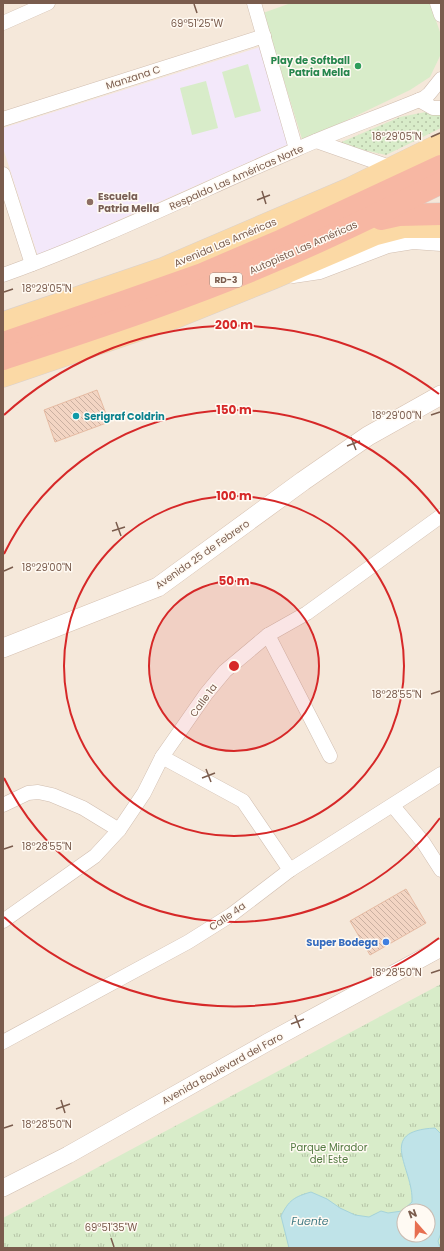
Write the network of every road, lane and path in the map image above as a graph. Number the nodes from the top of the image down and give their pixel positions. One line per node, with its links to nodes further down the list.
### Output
1 (48, 3): 5 (street)
2 (254, 3): 6 (street)
3 (437, 3): 4 (street)
4 (441, 15)
5 (3, 23)
6 (264, 36): 10 (street, Manzana C); 13 (street)
7 (441, 79): 8 (street, Respaldo Las Américas Norte)
8 (418, 100): 9 (street); 11 (street, Respaldo Las Américas Norte)
9 (441, 108)
10 (3, 119)
11 (316, 141): 13 (street, Respaldo Las Américas Norte); 15 (street)
12 (441, 144): 15 (main road, Avenida Las Américas)
13 (296, 149): 22 (street, Respaldo Las Américas Norte)
14 (441, 166): 26 (highway, Autopista Las Américas / RD-3)
15 (393, 168): 25 (main road, Avenida Las Américas)
16 (3, 174): 22 (street)
17 (441, 183): 20 (highway, Autopista Las Américas / RD-3)
18 (441, 214): 20 (highway)
19 (441, 227): 24 (main road)
20 (340, 232): 27 (highway, Autopista Las Américas / RD-3)
21 (441, 244): 24 (street)
22 (32, 264): 23 (street, Respaldo Las Américas Norte)
23 (3, 275)
24 (273, 278): 28 (main road)
25 (3, 323)
26 (3, 343)
27 (3, 359)
28 (3, 376)
29 (441, 384): 31 (main road, Avenida 25 de Febrero)
30 (441, 395): 31 (main road, Avenida 25 de Febrero)
31 (303, 480): 34 (main road, Avenida 25 de Febrero)
32 (441, 516): 33 (street, Calle 1a)
33 (268, 635): 35 (street); 36 (street, Calle 1a)
34 (3, 648)
35 (330, 756)
36 (162, 757): 40 (street, Calle 1a); 41 (street)
37 (441, 774): 39 (street, Calle 4a)
38 (3, 805): 40 (street)
39 (393, 806): 41 (street, Calle 4a); 42 (street)
40 (119, 830): 43 (street, Calle 1a)
41 (290, 870): 45 (street, Calle 4a)
42 (441, 870)
43 (3, 921)
44 (441, 948): 46 (street, Avenida Boulevard del Faro)
45 (3, 1042)
46 (3, 1188)

